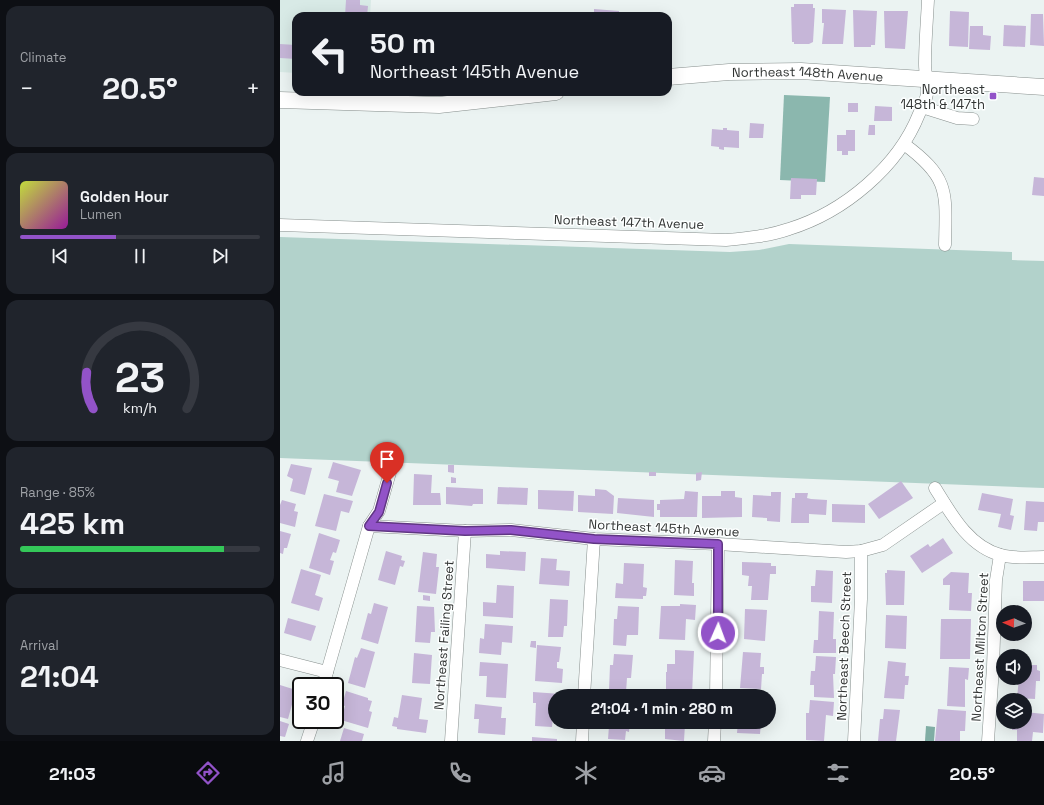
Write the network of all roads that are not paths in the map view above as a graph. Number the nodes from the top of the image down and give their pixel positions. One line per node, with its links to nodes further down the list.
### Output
1 (928, 0): 3 (street, Northeast 147th Avenue)
2 (672, 77): 3 (main road, Northeast 148th Avenue)
3 (926, 79): 4 (main road, Northeast 148th Avenue); 7 (street, Northeast 147th Avenue)
4 (1044, 87)
5 (517, 96): 6 (main road)
6 (280, 100)
7 (922, 107): 8 (street); 9 (street, Northeast 147th Avenue)
8 (973, 119)
9 (904, 144): 10 (street, Northeast 147th Avenue); 11 (street)
10 (280, 225)
11 (945, 245)
12 (390, 469): 15 (street)
13 (936, 488): 14 (street)
14 (944, 503): 19 (street, Northeast 145th Avenue); 20 (street)
15 (369, 526): 16 (street, Northeast 145th Avenue); 23 (street)
16 (465, 531): 17 (street, Northeast 145th Avenue); 31 (street, Northeast Failing Street)
17 (594, 539): 18 (street, Northeast 145th Avenue); 25 (street)
18 (718, 544): 19 (street, Northeast 145th Avenue); 26 (street)
19 (861, 551): 34 (street, Northeast Beech Street)
20 (1000, 555): 21 (street); 35 (street, Northeast Milton Street)
21 (1044, 558)
22 (280, 660): 23 (street)
23 (327, 672): 24 (street)
24 (326, 677)
25 (584, 689)
26 (716, 689)
27 (311, 729): 30 (street)
28 (583, 729): 32 (street)
29 (715, 729): 33 (street)
30 (307, 741)
31 (451, 741)
32 (582, 741)
33 (714, 741)
34 (854, 741)
35 (988, 741)

